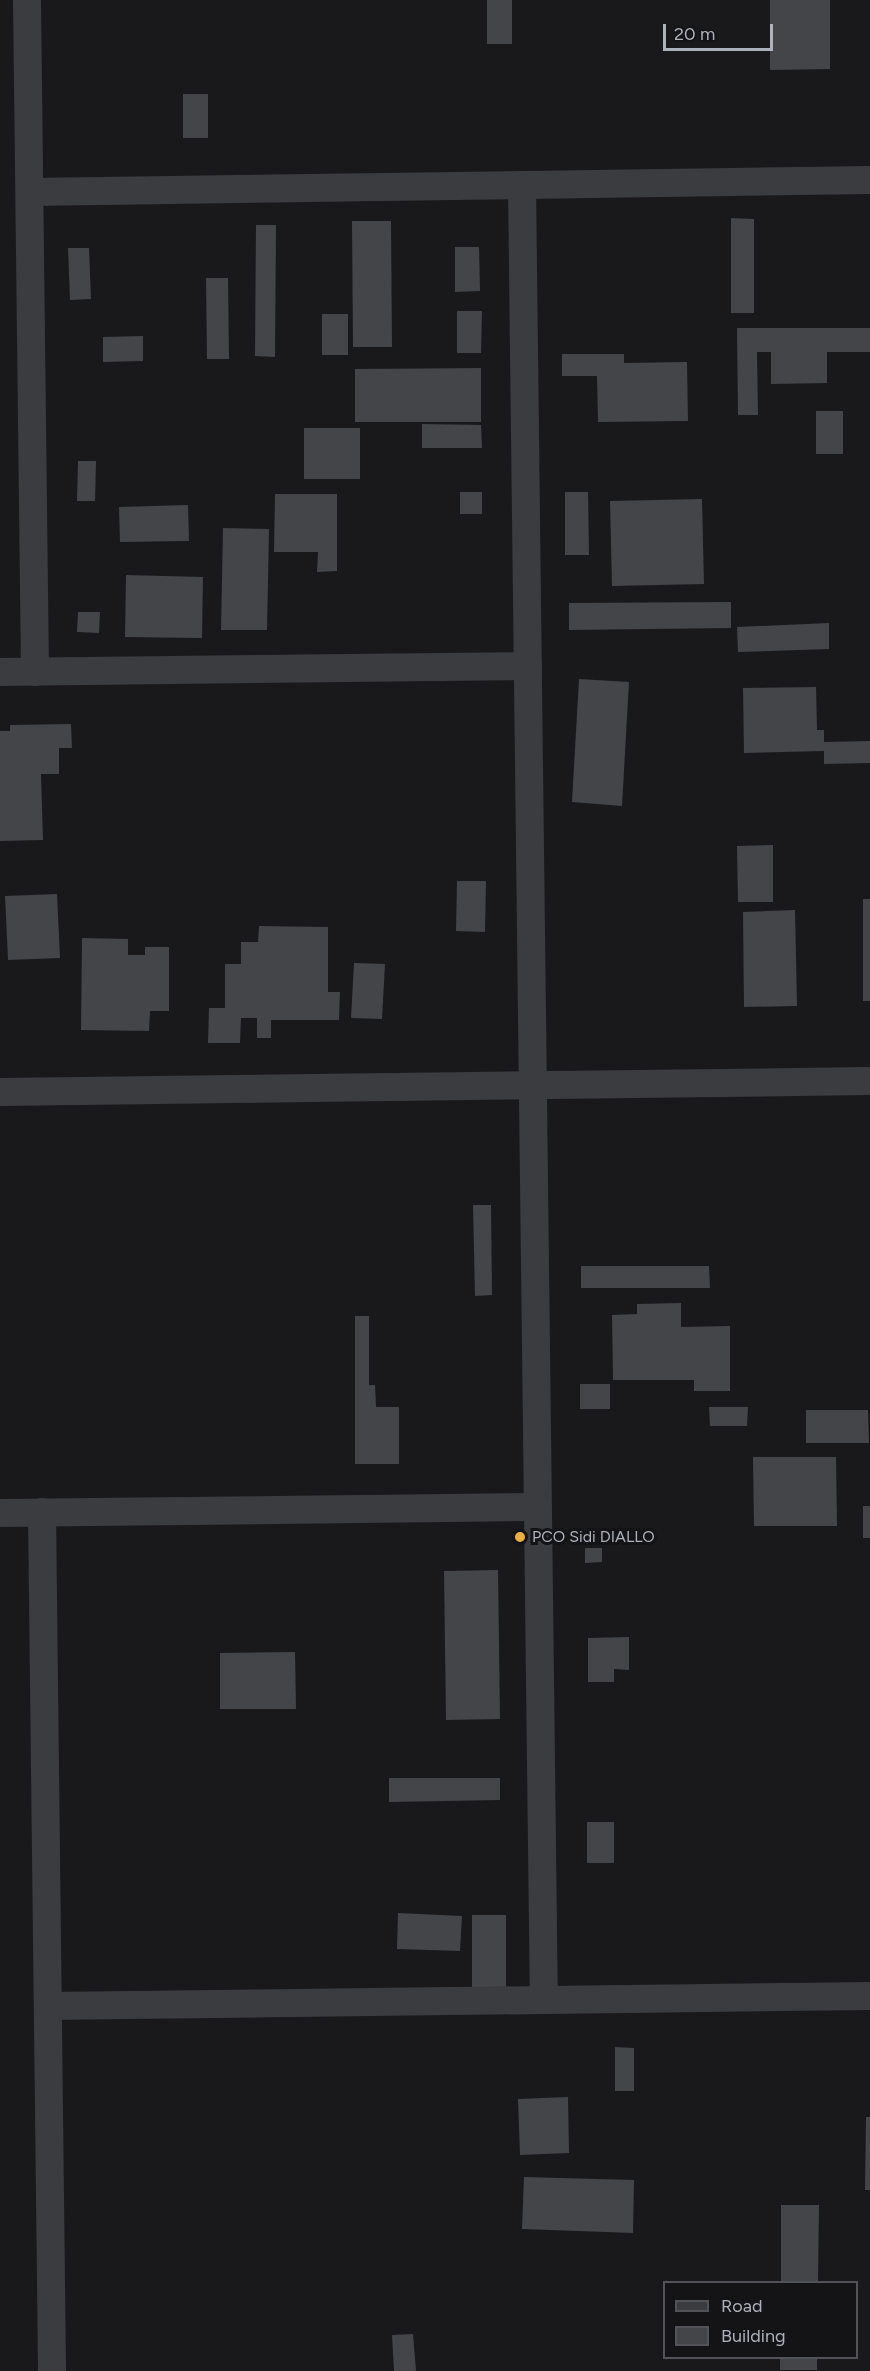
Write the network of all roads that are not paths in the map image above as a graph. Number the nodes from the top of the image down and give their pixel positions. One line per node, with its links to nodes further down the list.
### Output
1 (27, 0): 4 (street)
2 (870, 180): 3 (street)
3 (522, 185): 4 (street); 5 (street)
4 (30, 192): 7 (street)
5 (528, 666): 7 (street); 9 (street)
6 (0, 672): 7 (street)
7 (35, 672)
8 (870, 1081): 9 (street)
9 (533, 1086): 10 (street); 11 (street)
10 (0, 1092)
11 (538, 1507): 12 (street); 15 (street)
12 (42, 1512): 13 (street); 16 (street)
13 (0, 1513)
14 (870, 1996): 15 (street)
15 (544, 2000): 16 (street)
16 (48, 2006): 17 (street)
17 (52, 2371)

